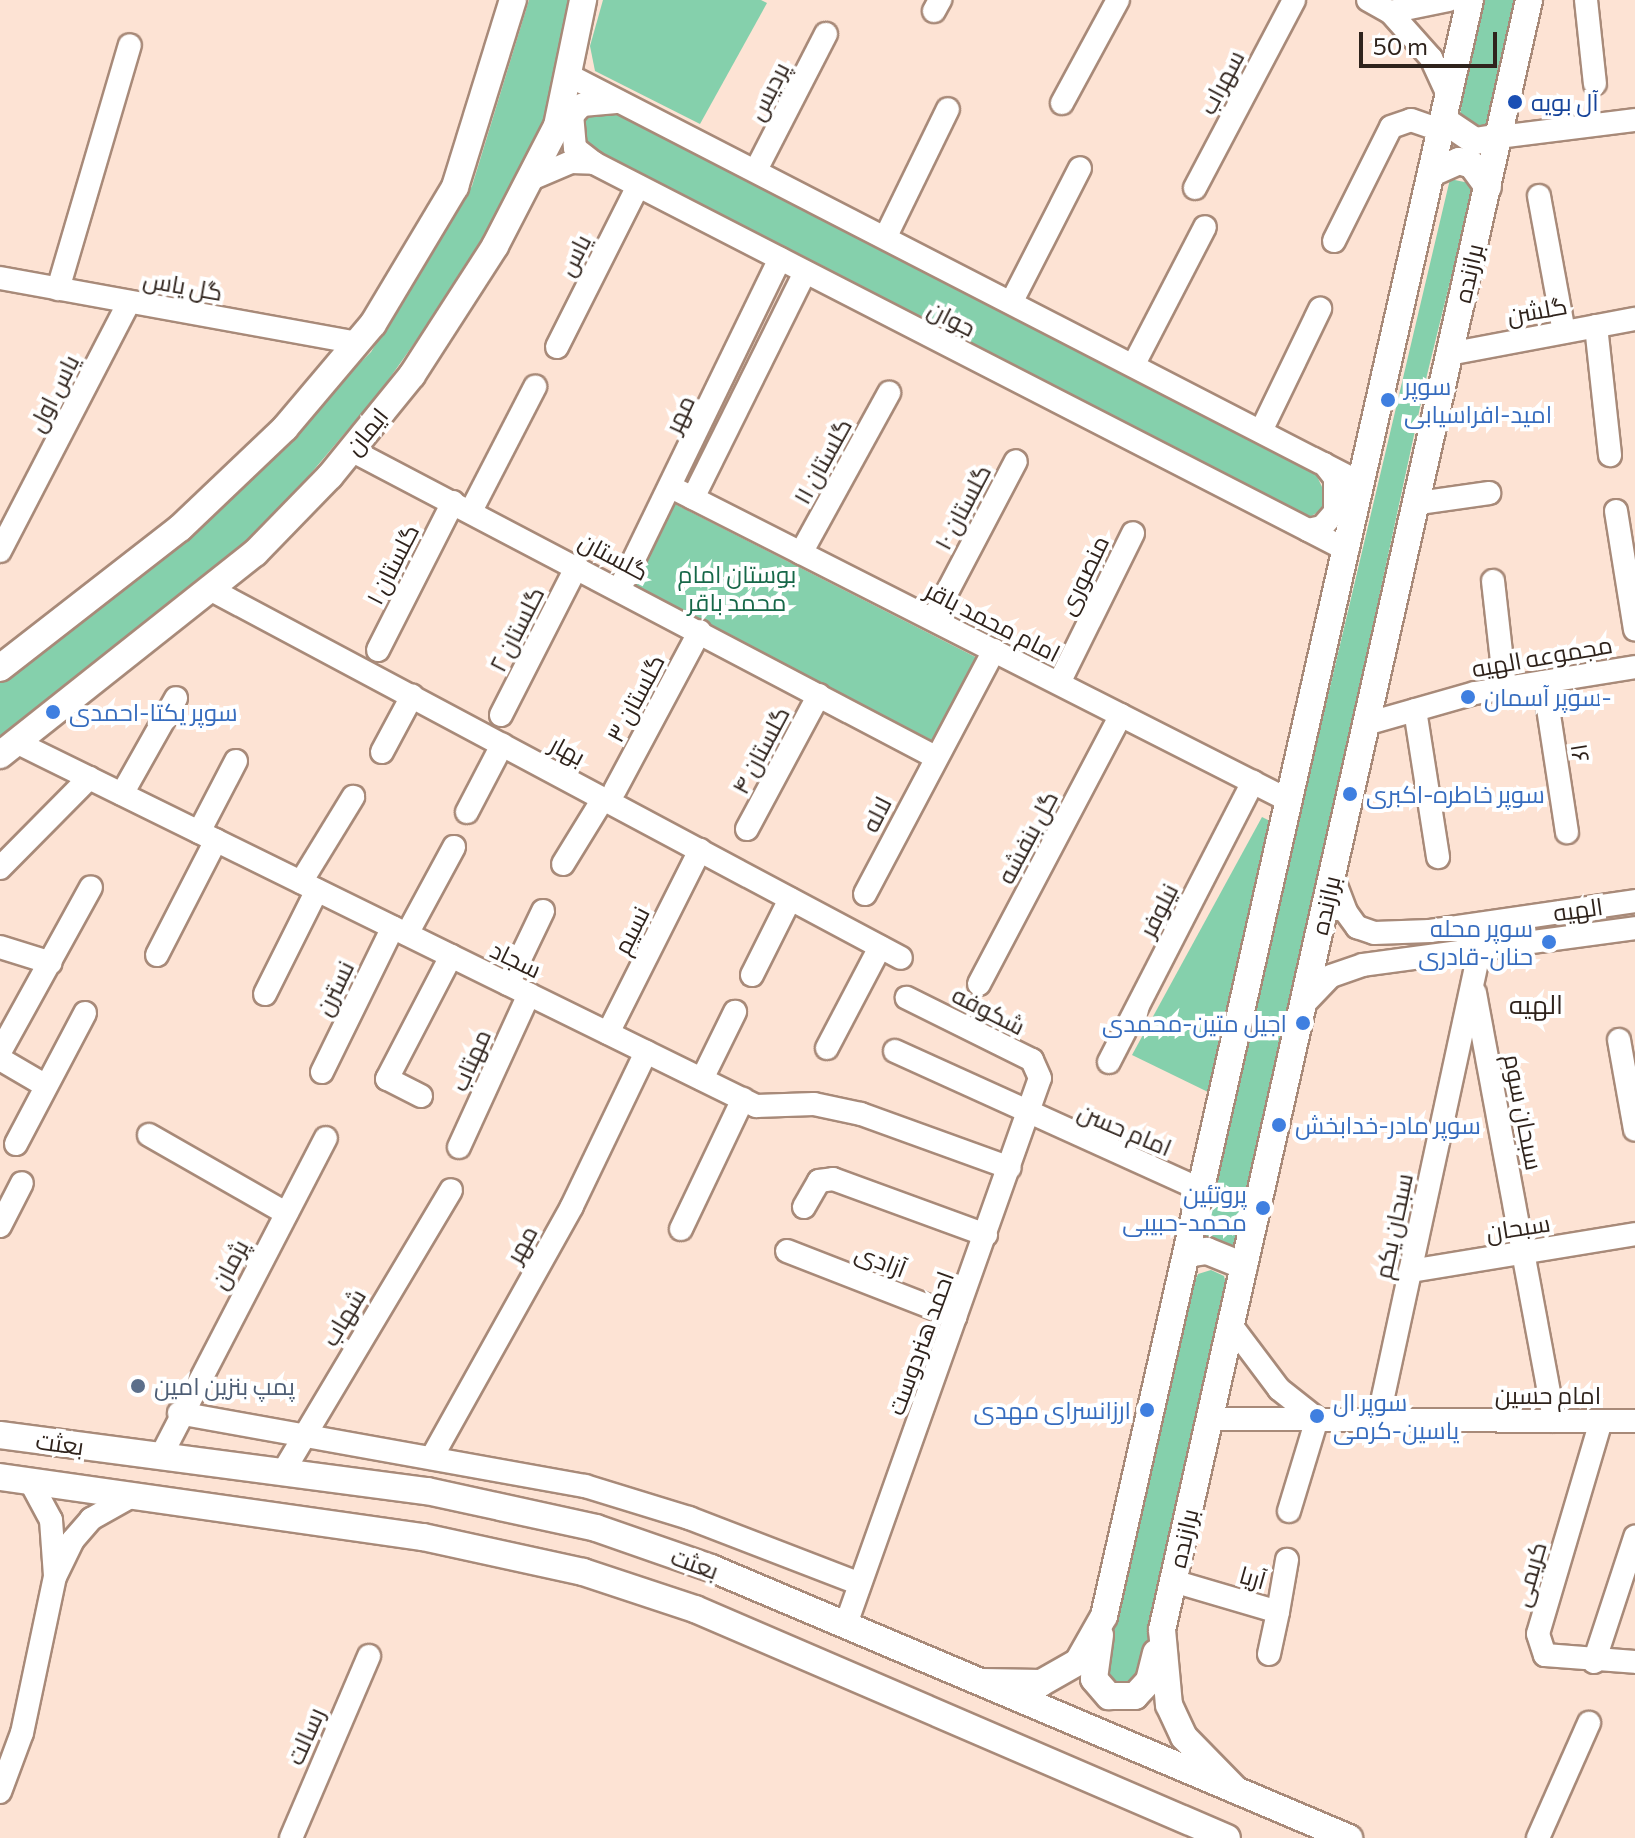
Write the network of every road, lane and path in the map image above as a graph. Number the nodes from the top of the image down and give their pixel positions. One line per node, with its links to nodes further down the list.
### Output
1 (513, 0): 43 (main road)
2 (583, 0): 13 (main road, ایمان)
3 (1118, 0): 16 (street)
4 (1294, 0): 28 (street, سهراب)
5 (1368, 0): 10 (street)
6 (1449, 0): 10 (street)
7 (1470, 0): 18 (main road)
8 (1529, 0): 20 (main road, برازنده)
9 (1586, 0): 14 (street)
10 (1390, 12): 18 (street)
11 (826, 34): 23 (street, پردیس)
12 (130, 45): 36 (street)
13 (568, 75): 15 (street, جوان); 25 (main road, ایمان)
14 (1595, 84)
15 (621, 102): 21 (street); 23 (street, جوان)
16 (1062, 103)
17 (948, 109): 31 (street)
18 (1446, 116): 20 (main road); 24 (main road); 32 (street)
19 (1635, 120): 20 (street)
20 (1499, 137): 27 (main road, برازنده)
21 (594, 163): 25 (street); 26 (street, جوان)
22 (1080, 168): 37 (street)
23 (756, 170): 31 (street, جوان)
24 (1434, 172): 27 (main road); 54 (main road)
25 (529, 180): 50 (main road, ایمان)
26 (638, 186): 33 (street, جوان); 44 (street, یاس)
27 (1488, 187): 45 (main road, برازنده)
28 (1195, 188)
29 (1539, 196): 42 (street)
30 (1205, 227): 46 (street)
31 (886, 236): 37 (street, جوان)
32 (1334, 241)
33 (780, 259): 34 (street, جوان); 55 (street, مهر)
34 (805, 272): 55 (street, مهر); 60 (street, جوان)
35 (0, 278): 36 (street, گل یاس)
36 (58, 289): 38 (street, گل یاس)
37 (1012, 301): 46 (street, جوان)
38 (129, 302): 43 (street, گل یاس); 63 (street, یاس اول)
39 (1320, 309): 49 (street)
40 (1635, 319): 41 (street, گلشن)
41 (1596, 326): 42 (street, گلشن); 51 (street)
42 (1564, 332): 45 (street, گلشن)
43 (358, 343): 75 (main road)
44 (557, 347)
45 (1449, 354): 57 (main road, برازنده)
46 (1134, 364): 49 (street, جوان)
47 (535, 387): 58 (street, گلستان ۱)
48 (889, 393): 64 (street, گلستان ۱۱)
49 (1261, 431): 53 (street, جوان)
50 (351, 450): 58 (street, گلستان); 68 (main road, ایمان)
51 (1610, 455)
52 (1016, 461): 69 (street, گلستان ۱۰)
53 (1324, 464): 54 (street, جوان); 60 (street)
54 (1362, 484): 62 (main road)
55 (683, 493): 64 (street, امام محمد باقر); 67 (street, مهر)
56 (1489, 493): 57 (street)
57 (1419, 503): 85 (main road, برازنده)
58 (462, 507): 65 (street, گلستان); 72 (street, گلستان ۱)
59 (1616, 511): 70 (street)
60 (1308, 530): 62 (street, جوان)
61 (1133, 533): 77 (street, منصوری)
62 (1347, 550): 96 (main road)
63 (0, 551)
64 (801, 553): 69 (street, امام محمد باقر)
65 (577, 566): 67 (street, گلستان); 83 (street, گلستان ۲)
66 (1493, 581): 78 (street)
67 (620, 588): 71 (street, گلستان)
68 (210, 589): 80 (street, بهار); 87 (main road, ایمان)
69 (933, 619): 73 (street, امام محمد باقر)
70 (1635, 629)
71 (700, 631): 79 (street, گلستان); 94 (street, گلستان ۳)
72 (378, 650)
73 (994, 650): 77 (street, امام محمد باقر); 89 (street, لاله)
74 (1635, 667): 76 (street, مجموعه الهیه)
75 (0, 668)
76 (1544, 682): 78 (street, مجموعه الهیه); 99 (street, ۱۶)
77 (1059, 683): 84 (street, امام محمد باقر)
78 (1505, 688): 82 (street, مجموعه الهیه)
79 (819, 695): 89 (street, گلستان); 98 (street, گلستان ۴)
80 (412, 696): 86 (street, بهار); 88 (street)
81 (176, 698): 93 (street)
82 (1415, 710): 85 (street, مجموعه الهیه); 103 (street)
83 (501, 715)
84 (1121, 715): 92 (street, امام محمد باقر); 127 (street, گل بنفشه)
85 (1366, 724): 106 (main road, برازنده)
86 (502, 745): 94 (street, بهار); 97 (street)
87 (8, 748): 91 (street, سجاد)
88 (382, 752)
89 (935, 757): 109 (street, لاله)
90 (236, 761): 100 (street)
91 (89, 778): 93 (street, سجاد); 105 (street)
92 (1253, 782): 96 (street, امام محمد باقر); 141 (street, نیلوفر)
93 (122, 794): 100 (street, سجاد)
94 (609, 794): 102 (street, بهار); 104 (street, گلستان ۳)
95 (353, 797): 107 (street)
96 (1290, 801): 157 (main road)
97 (467, 812)
98 (747, 829)
99 (1567, 832)
100 (208, 836): 107 (street, سجاد); 119 (street)
101 (454, 847): 114 (street, نسترن)
102 (700, 850): 110 (street, بهار); 134 (street, نسیم)
103 (1438, 857)
104 (563, 864)
105 (0, 868)
106 (1332, 875): 115 (street); 131 (main road, برازنده)
107 (309, 886): 114 (street, سجاد); 128 (street)
108 (91, 887): 122 (street)
109 (865, 894)
110 (790, 899): 117 (street, بهار); 124 (street)
111 (1635, 901): 115 (street, الهیه)
112 (543, 911): 126 (street)
113 (1635, 928): 118 (street, الهیه)
114 (400, 931): 120 (street, سجاد); 142 (street, نسترن)
115 (1374, 933): 123 (street)
116 (0, 947): 122 (street)
117 (880, 947): 121 (street, بهار); 137 (street)
118 (1480, 949): 123 (street, الهیه); 125 (street, سبحان یکم)
119 (157, 955)
120 (451, 956): 126 (street, سجاد); 146 (street)
121 (901, 958)
122 (51, 963): 135 (street)
123 (1373, 963): 131 (street, الهیه)
124 (752, 975)
125 (1473, 981): 165 (street, سبحان سوم); 168 (street, سبحان یکم)
126 (508, 984): 129 (street, سجاد)
127 (979, 984)
128 (265, 994)
129 (529, 994): 134 (street, سجاد); 153 (street, مهتاب)
130 (907, 998): 143 (street, شکوفه)
131 (1303, 1005): 167 (main road, برازنده)
132 (735, 1012): 144 (street)
133 (85, 1013): 145 (street)
134 (608, 1033): 139 (street, سجاد)
135 (3, 1039)
136 (1619, 1040): 149 (street)
137 (827, 1048)
138 (895, 1051): 148 (street, امام حسن)
139 (646, 1052): 144 (street, سجاد); 181 (street, مهر)
140 (0, 1059): 145 (street)
141 (1109, 1062)
142 (322, 1072)
143 (1040, 1078): 148 (street, احمد هنردوست)
144 (702, 1079): 147 (street, سجاد)
145 (46, 1086): 152 (street)
146 (421, 1096)
147 (743, 1099): 154 (street, سجاد); 161 (street)
148 (1028, 1115): 154 (street, احمد هنردوست); 157 (street, امام حسن)
149 (1635, 1130)
150 (149, 1135): 159 (street)
151 (326, 1138): 159 (street, پژمان)
152 (16, 1144)
153 (459, 1147)
154 (1010, 1168): 163 (street, احمد هنردوست)
155 (22, 1183): 160 (street)
156 (451, 1190): 179 (street, شهاب)
157 (1201, 1190): 166 (main road)
158 (804, 1207): 163 (street)
159 (286, 1213): 171 (street, پژمان)
160 (0, 1226)
161 (681, 1229)
162 (1635, 1234): 165 (street, سبحان)
163 (986, 1235): 169 (street, احمد هنردوست)
164 (787, 1251): 169 (street, آزادی)
165 (1525, 1252): 168 (street, سبحان); 175 (street, سبحان سوم)
166 (1187, 1254): 167 (main road); 195 (main road)
167 (1244, 1266): 170 (main road, برازنده)
168 (1410, 1271): 174 (street, سبحان یکم)
169 (956, 1317): 192 (street, احمد هنردوست)
170 (1231, 1325): 172 (main road, برازنده); 173 (street)
171 (179, 1413): 179 (street); 180 (street, پژمان)
172 (1210, 1419): 173 (street, امام حسین); 191 (main road, برازنده)
173 (1317, 1419): 174 (street, امام حسین); 186 (street)
174 (1378, 1420): 175 (street, امام حسین)
175 (1554, 1421): 176 (street, امام حسین)
176 (1601, 1421): 177 (street, امام حسین); 200 (street, کریمی)
177 (1635, 1421)
178 (0, 1435): 180 (main road, بعثت)
179 (301, 1437): 181 (street); 182 (street, شهاب)
180 (161, 1456): 182 (main road, بعثت)
181 (432, 1457): 192 (street)
182 (283, 1472): 189 (main road, بعثت)
183 (0, 1477): 184 (main road, بعثت)
184 (30, 1481): 185 (main road, بعثت); 190 (street)
185 (132, 1496): 190 (street); 193 (main road, بعثت)
186 (1289, 1511)
187 (1635, 1537): 200 (street)
188 (1287, 1560): 194 (street)
189 (711, 1568): 193 (main road); 196 (main road, بعثت)
190 (55, 1577): 205 (street)
191 (1173, 1581): 194 (street, آریا); 197 (main road, برازنده)
192 (860, 1584): 196 (street, احمد هنردوست)
193 (695, 1609): 206 (main road, بعثت)
194 (1278, 1612): 198 (street, آریا)
195 (1104, 1616): 197 (main road); 202 (main road)
196 (846, 1624): 202 (main road, بعثت)
197 (1162, 1630): 204 (main road, برازنده)
198 (1269, 1654)
199 (369, 1656): 207 (street, رسالت)
200 (1594, 1662): 201 (street, کریمی)
201 (1635, 1662)
202 (982, 1682): 204 (main road, بعثت)
203 (1589, 1723): 209 (street)
204 (1236, 1790): 208 (main road, بعثت)
205 (0, 1792)
206 (1222, 1837)
207 (291, 1838)
208 (1349, 1838)
209 (1538, 1838)

